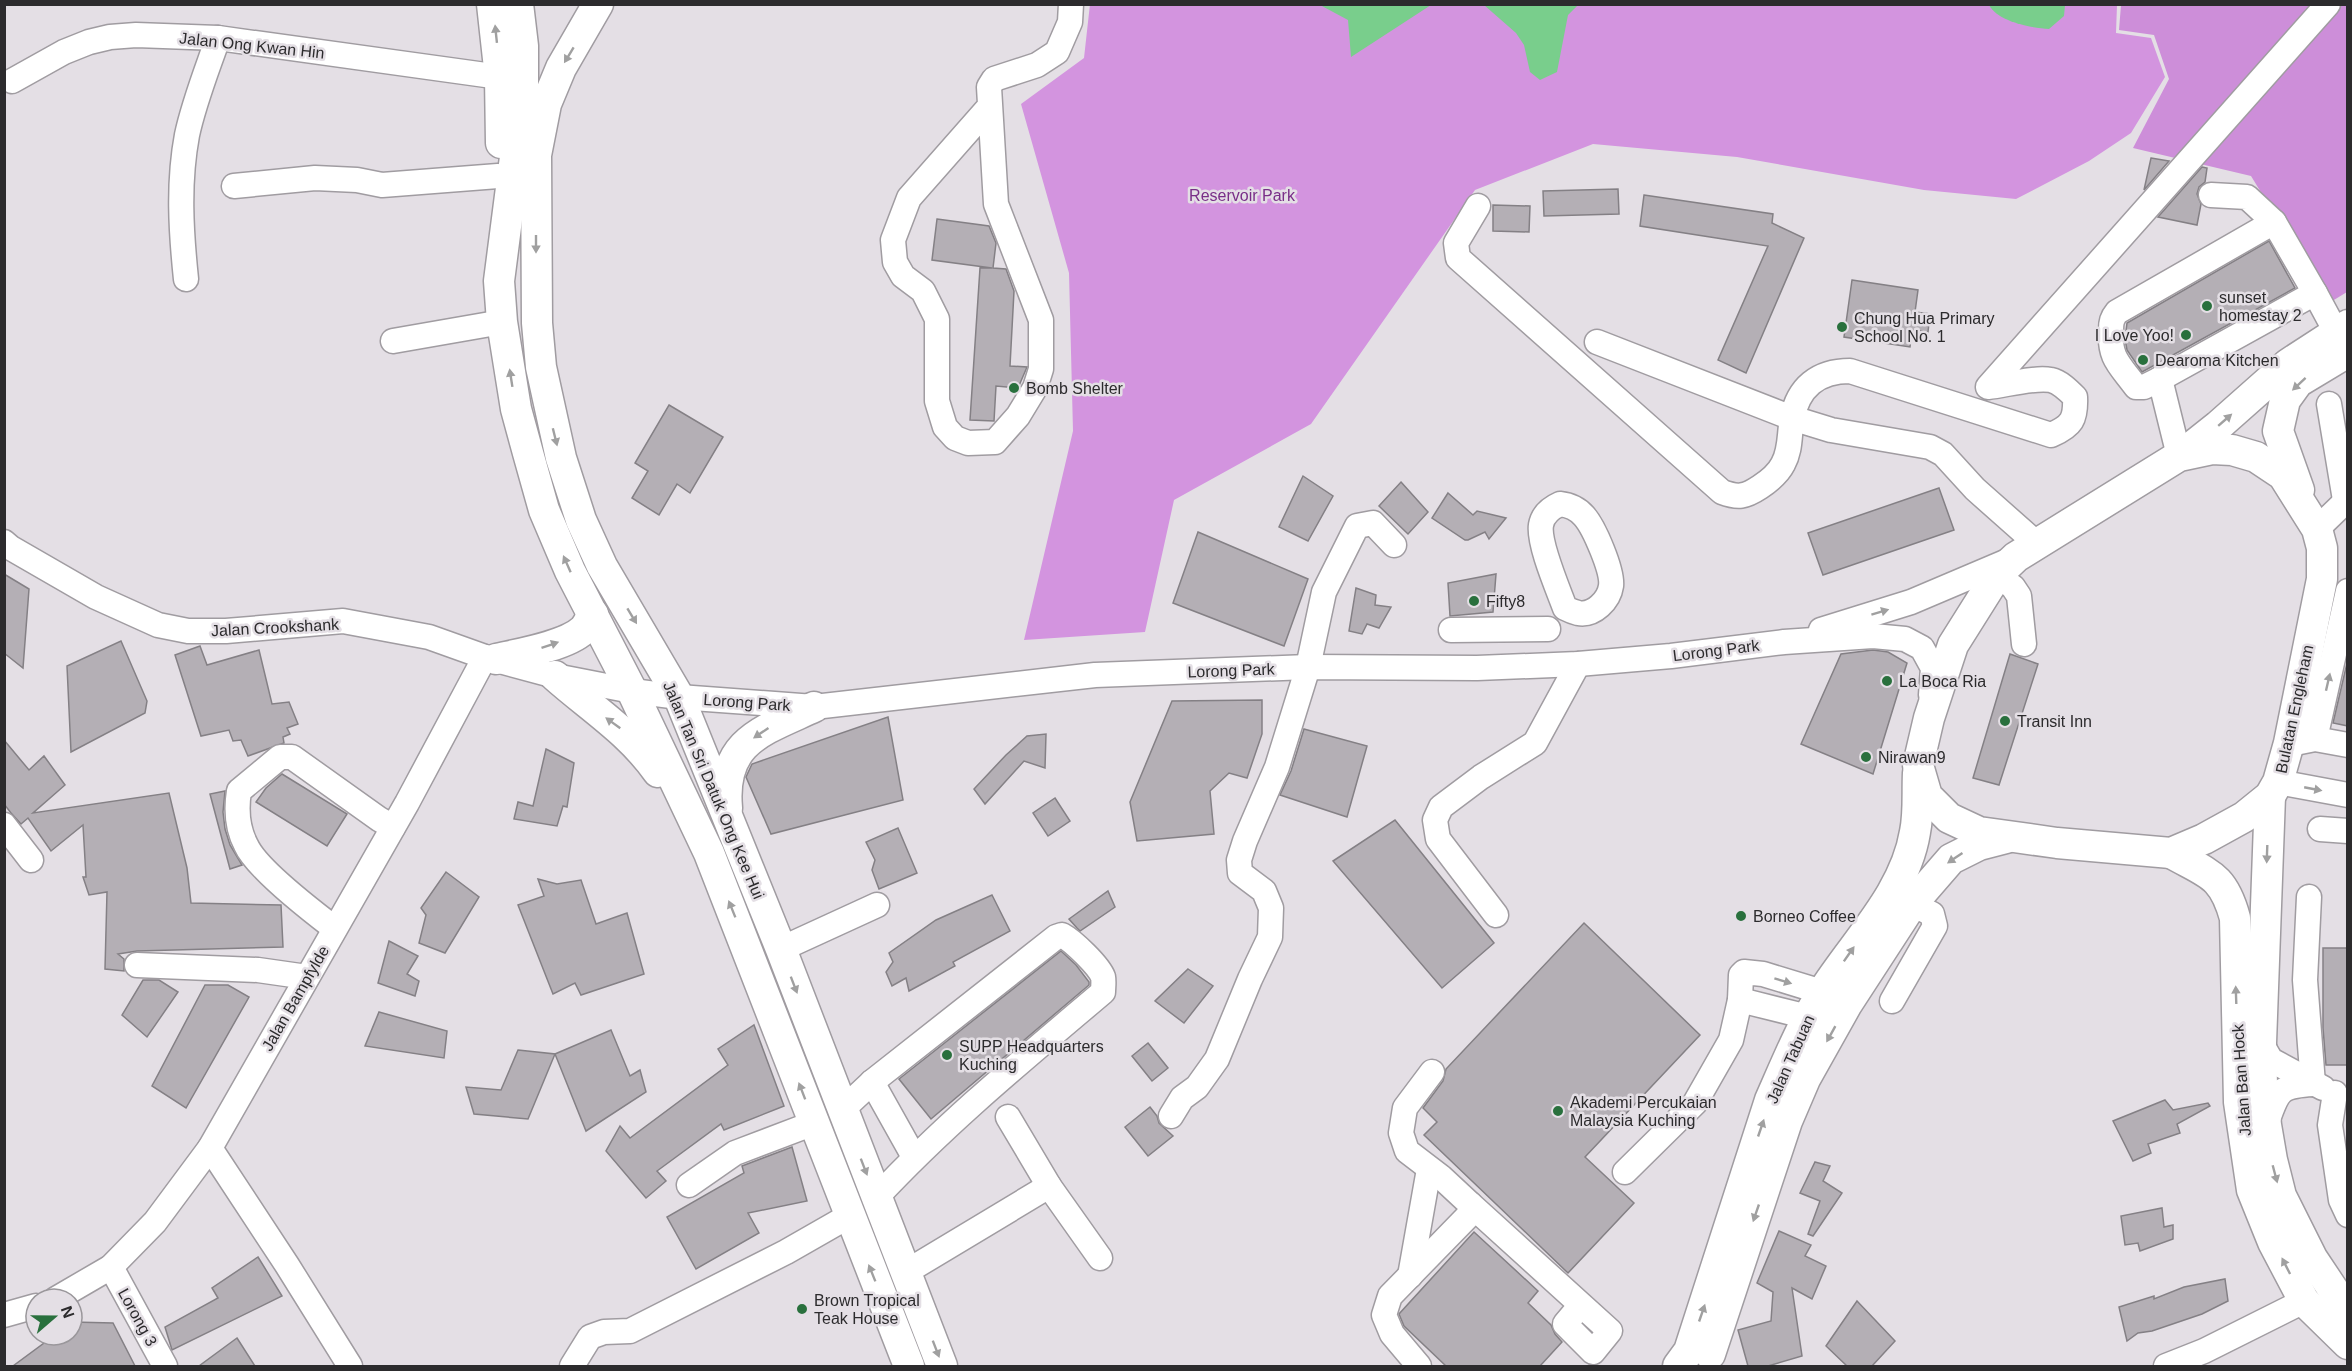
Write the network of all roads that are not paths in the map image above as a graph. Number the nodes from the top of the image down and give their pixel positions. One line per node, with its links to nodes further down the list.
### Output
1 (492, 4): 7 (main road, one-way to 1)
2 (518, 4): 15 (main road, Jalan Tan Sri Datuk Ong Kee Hui)
3 (598, 4): 43 (main road, Jalan Tan Sri Datuk Ong Kee Hui, one-way to 43)
4 (1071, 4): 9 (street)
5 (2328, 4): 24 (street)
6 (218, 38): 7 (street, Jalan Ong Kwan Hin); 8 (street, Jalan Ong Kwan Hin); 16 (street)
7 (500, 77): 10 (main road)
8 (12, 81)
9 (990, 106): 9 (street)
10 (498, 176): 11 (street); 15 (main road)
11 (234, 186)
12 (2211, 195): 14 (street)
13 (1478, 206): 24 (street)
14 (2274, 222): 17 (street); 22 (street)
15 (503, 239): 18 (main road, Jalan Tan Sri Datuk Ong Kee Hui)
16 (186, 279)
17 (2315, 293): 19 (street); 22 (street)
18 (502, 322): 20 (street); 33 (main road, Jalan Tan Sri Datuk Ong Kee Hui, one-way to 18)
19 (2344, 336): 25 (main road, one-way to 19); 27 (main road, one-way to 27)
20 (393, 341)
21 (1596, 342): 24 (street)
22 (2160, 379): 25 (street)
23 (2329, 404): 26 (street)
24 (1792, 418): 30 (street)
25 (2179, 456): 27 (main road, Bulatan Engleham); 30 (main road, Bulatan Engleham)
26 (2346, 500): 27 (street)
27 (2311, 519): 46 (main road, Bulatan Engleham)
28 (4, 542): 38 (street, Jalan Crookshank)
29 (1394, 545): 40 (street)
30 (2017, 559): 36 (street, one-way to 30); 37 (street); 45 (main road, Bulatan Engleham)
31 (2348, 591): 46 (street, one-way to 31)
32 (1565, 608): 34 (street)
33 (593, 614): 38 (main road, one-way to 33); 42 (main road, Jalan Tan Sri Datuk Ong Kee Hui)
34 (1548, 629): 35 (street); 39 (street)
35 (1451, 630)
36 (1784, 642): 39 (street, Lorong Park); 45 (street)
37 (2024, 644)
38 (490, 658): 41 (street, Jalan Crookshank); 53 (street, Jalan Bampfylde)
39 (1569, 664): 40 (street, Lorong Park); 63 (street)
40 (1308, 668): 44 (street, Lorong Park); 76 (street)
41 (555, 676): 42 (street, Jalan Crookshank); 58 (main road, one-way to 41)
42 (632, 691): 43 (street, Lorong Park); 58 (main road, Jalan Tan Sri Datuk Ong Kee Hui)
43 (679, 697): 44 (street, Lorong Park); 51 (main road, Jalan Tan Sri Datuk Ong Kee Hui)
44 (814, 707): 51 (main road, one-way to 51)
45 (1929, 718): 48 (main road, Bulatan Engleham)
46 (2302, 741): 47 (street); 49 (main road, Bulatan Engleham)
47 (2348, 745)
48 (1918, 765): 56 (main road, Bulatan Engleham); 70 (main road, Jalan Tabuan, one-way to 48)
49 (2274, 789): 50 (street, one-way to 50); 57 (main road, Bulatan Engleham); 71 (main road, Jalan Ban Hock, one-way to 71)
50 (2348, 795)
51 (729, 823): 65 (main road, Jalan Tan Sri Datuk Ong Kee Hui)
52 (4, 825): 59 (street)
53 (393, 827): 64 (street, Jalan Bampfylde); 64 (street)
54 (2320, 829): 55 (street)
55 (2348, 831)
56 (2009, 837): 57 (main road, Bulatan Engleham); 61 (main road, Jalan Tabuan, one-way to 61)
57 (2171, 853): 95 (main road, Jalan Ban Hock, one-way to 57)
58 (710, 854): 78 (main road, Jalan Tan Sri Datuk Ong Kee Hui, one-way to 58)
59 (31, 860)
60 (2309, 897): 74 (street)
61 (1912, 904): 69 (street); 108 (main road, Jalan Tabuan, one-way to 108)
62 (876, 905): 65 (street)
63 (1496, 915)
64 (334, 928): 67 (street, Jalan Bampfylde)
65 (780, 950): 75 (main road, Jalan Tan Sri Datuk Ong Kee Hui, one-way to 75)
66 (137, 965): 67 (street)
67 (307, 977): 80 (street, Jalan Bampfylde)
68 (1740, 1000): 70 (street); 70 (street, one-way to 70); 83 (street)
69 (1892, 1001)
70 (1815, 1005): 107 (main road, Jalan Tabuan, one-way to 70)
71 (2261, 1043): 74 (street); 79 (main road, Jalan Ban Hock)
72 (1432, 1072): 82 (street)
73 (872, 1082): 75 (street); 81 (street); 81 (street)
74 (2332, 1092): 79 (street); 88 (street)
75 (842, 1110): 86 (main road, Jalan Tan Sri Datuk Ong Kee Hui, one-way to 86)
76 (1171, 1116)
77 (1008, 1117): 85 (street)
78 (814, 1123): 84 (street); 89 (main road, Jalan Tan Sri Datuk Ong Kee Hui)
79 (2266, 1125): 98 (main road, Jalan Ban Hock, one-way to 98)
80 (210, 1148): 91 (street, Jalan Bampfylde); 102 (street)
81 (914, 1157): 86 (street)
82 (1429, 1169): 87 (street); 93 (street)
83 (1625, 1172)
84 (689, 1185)
85 (1050, 1186): 90 (street); 92 (street)
86 (876, 1198): 92 (main road, Jalan Tan Sri Datuk Ong Kee Hui)
87 (1470, 1204): 93 (street); 96 (street)
88 (2348, 1215)
89 (849, 1216): 103 (street); 104 (main road, Jalan Tan Sri Datuk Ong Kee Hui, one-way to 89)
90 (1100, 1258)
91 (111, 1267): 94 (street, Jalan Bampfylde); 101 (street, Lorong 3)
92 (906, 1272): 105 (main road, Jalan Tan Sri Datuk Ong Kee Hui, one-way to 105)
93 (1410, 1276): 106 (street)
94 (77, 1287)
95 (2304, 1301): 100 (main road, Jalan Ban Hock); 109 (street)
96 (1581, 1305)
97 (24, 1309): 99 (street)
98 (2348, 1312)
99 (4, 1315)
100 (2348, 1344)
101 (165, 1366)
102 (350, 1366)
103 (572, 1366)
104 (909, 1366)
105 (942, 1366)
106 (1419, 1366)
107 (1678, 1366)
108 (1703, 1366)
109 (2166, 1366)

